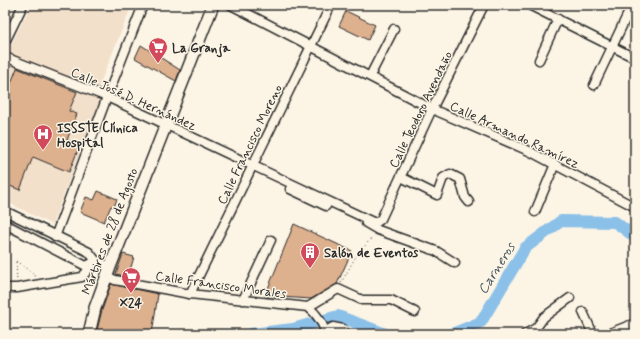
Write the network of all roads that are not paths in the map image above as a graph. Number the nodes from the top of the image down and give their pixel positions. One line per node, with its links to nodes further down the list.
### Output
1 (23, 5): 12 (street)
2 (143, 5): 22 (street)
3 (213, 5): 24 (main road, Mártires de 28 de Agosto)
4 (232, 5): 13 (street, Calle Armando Ramírez)
5 (331, 5): 13 (street, Calle Francisco Moreno)
6 (484, 5): 23 (street, Calle Teodoro Avendaño)
7 (529, 5): 10 (street)
8 (632, 5): 14 (street)
9 (635, 8): 14 (street)
10 (558, 20): 14 (street); 18 (street)
11 (394, 29): 19 (street)
12 (5, 42)
13 (311, 46): 15 (street, Calle Armando Ramírez); 26 (street, Calle Francisco Moreno)
14 (613, 46): 17 (street); 21 (street)
15 (327, 54): 19 (street, Calle Armando Ramírez); 20 (street, Calle Armando Ramírez)
16 (5, 57): 22 (street, Calle José D. Hernández)
17 (635, 58)
18 (539, 60)
19 (372, 72): 20 (street, Calle Armando Ramírez)
20 (385, 85): 23 (street, Calle Armando Ramírez)
21 (594, 85)
22 (107, 97): 24 (street, Calle José D. Hernández); 35 (street)
23 (432, 109): 25 (street, Calle Armando Ramírez); 27 (street, Calle Teodoro Avendaño)
24 (166, 125): 26 (street, Calle José D. Hernández); 39 (main road, Mártires de 28 de Agosto)
25 (555, 164): 30 (street, Calle Armando Ramírez); 32 (street)
26 (252, 165): 29 (street, Calle José D. Hernández); 34 (street, Calle José D. Hernández); 43 (street, Calle Francisco Moreno)
27 (400, 177): 28 (street); 34 (street, Calle Teodoro Avendaño)
28 (469, 202)
29 (326, 206)
30 (635, 207)
31 (5, 211): 35 (street)
32 (534, 212)
33 (5, 224): 37 (street)
34 (377, 226): 38 (street, Calle José D. Hernández)
35 (55, 237): 37 (street)
36 (271, 240): 45 (street)
37 (96, 261): 39 (street, Calle Francisco Morales); 41 (street)
38 (455, 263)
39 (108, 271): 43 (street, Calle Francisco Morales); 53 (main road, Mártires de 28 de Agosto)
40 (5, 288): 41 (street)
41 (17, 288): 42 (street)
42 (5, 292)
43 (190, 294): 45 (street, Calle Francisco Morales)
44 (570, 298): 52 (street)
45 (243, 300): 46 (street, Calle Francisco Morales)
46 (311, 310): 47 (street); 51 (street)
47 (415, 312)
48 (583, 312): 55 (street)
49 (635, 323): 56 (street)
50 (343, 329): 51 (street)
51 (324, 331)
52 (537, 331): 54 (street)
53 (88, 334)
54 (526, 334)
55 (592, 334)
56 (607, 334)

